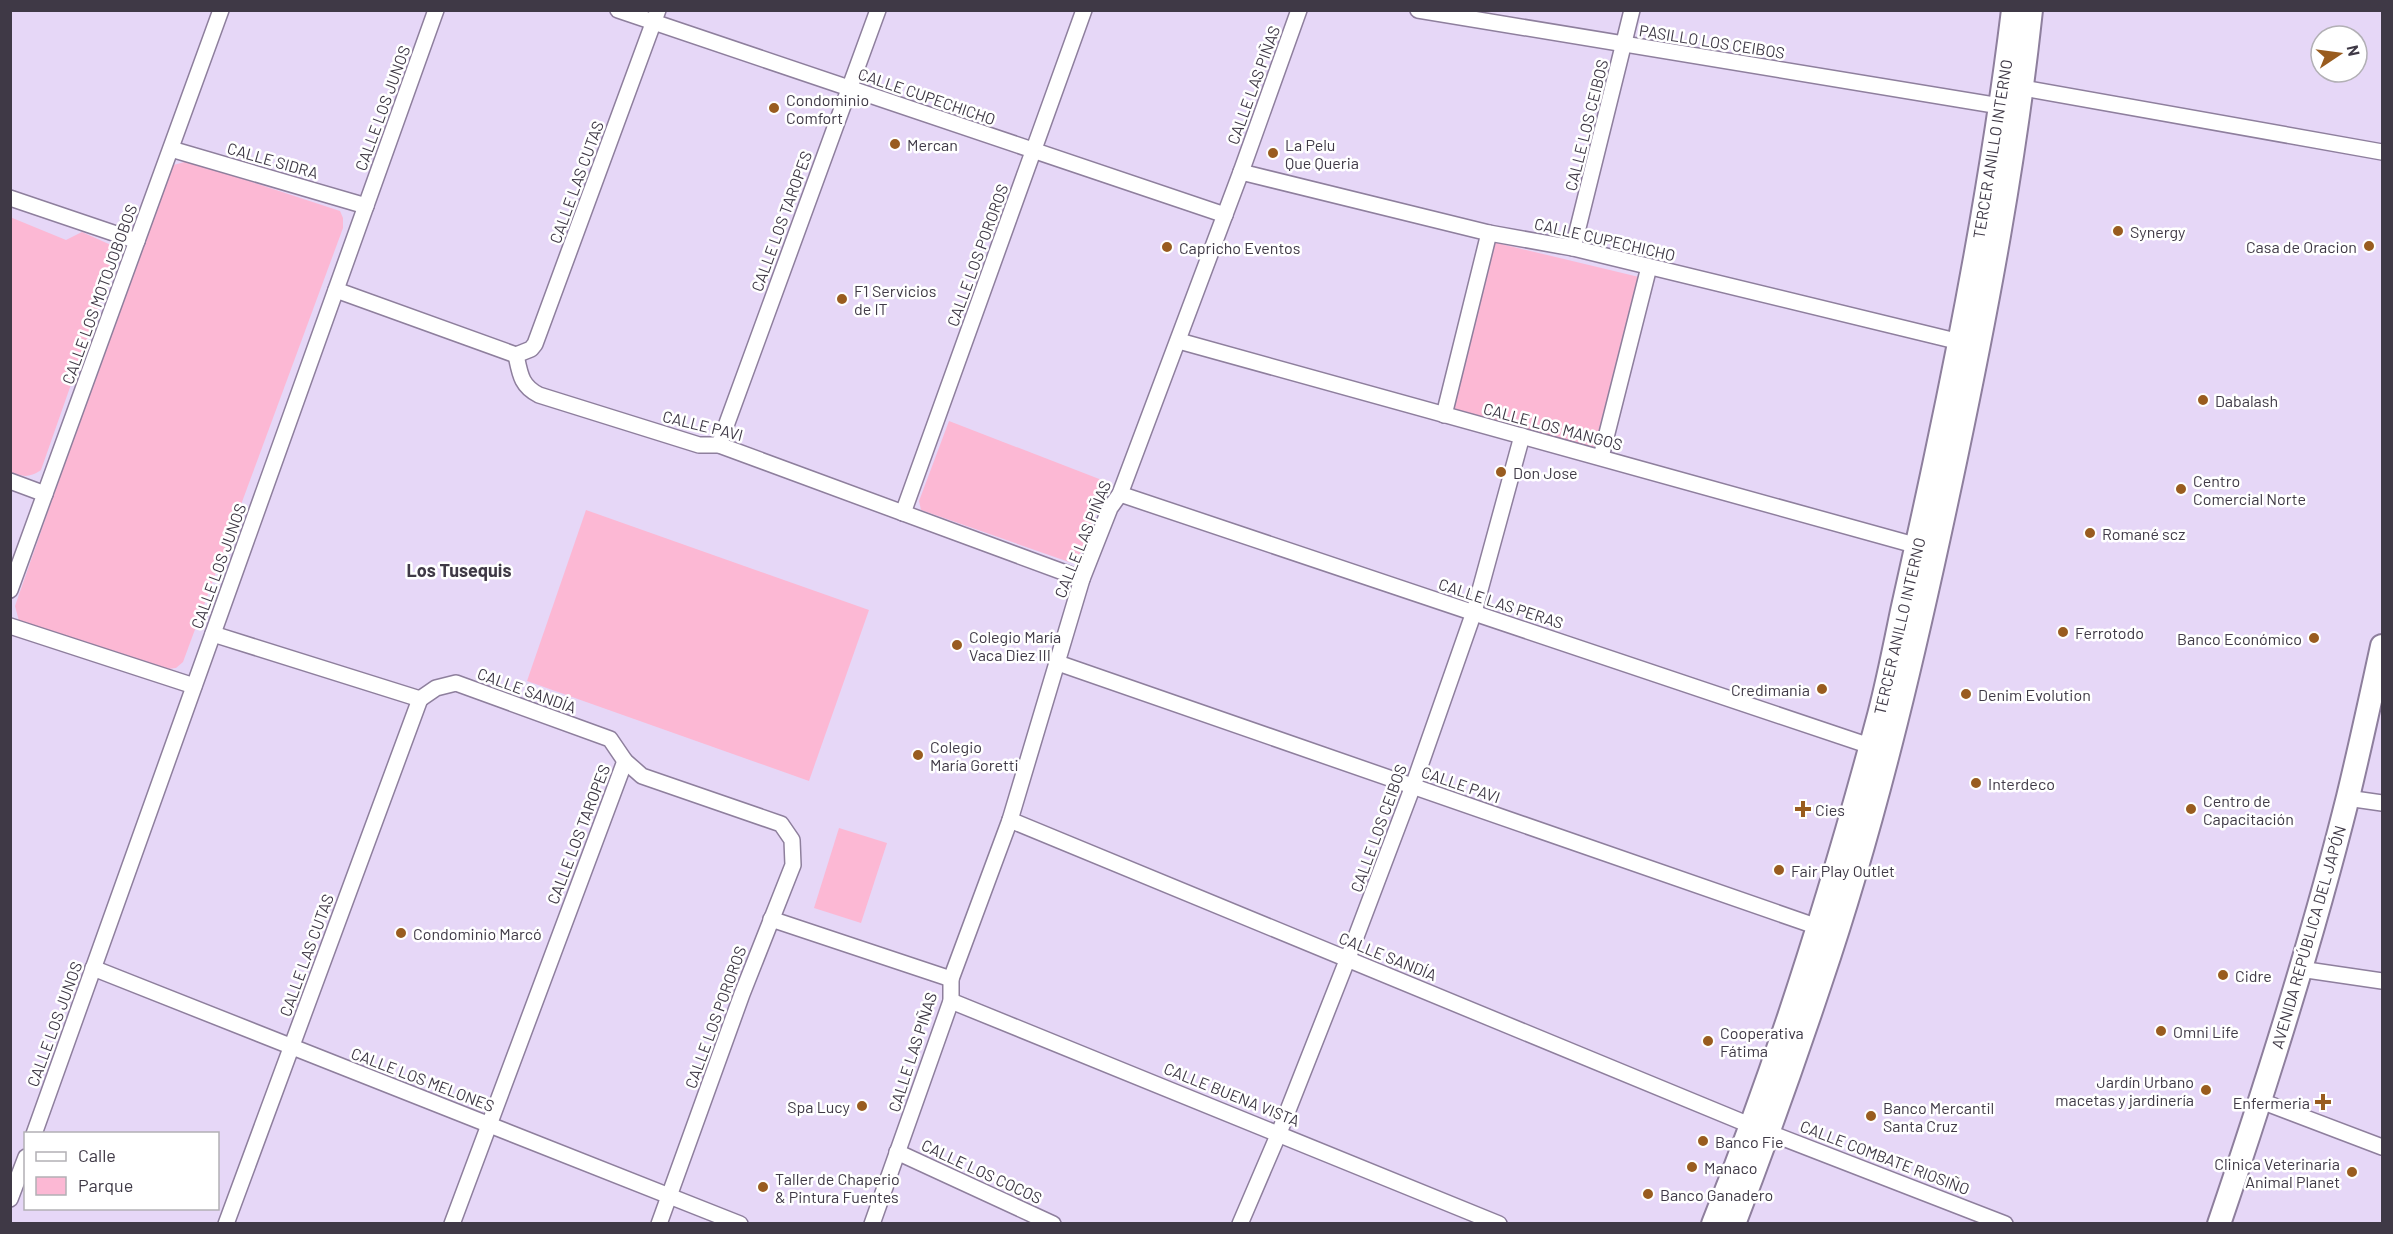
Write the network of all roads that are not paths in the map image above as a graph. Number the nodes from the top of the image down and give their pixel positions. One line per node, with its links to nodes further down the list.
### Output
1 (436, 10): 21 (street, CALLE LOS JUNOS)
2 (618, 10): 11 (street, CALLE CUPECHICHO)
3 (878, 10): 13 (street, CALLE LOS TAROPES)
4 (1084, 10): 17 (street, CALLE LOS POROROS)
5 (1299, 10): 19 (street, CALLE LAS PIÑAS)
6 (1418, 10): 12 (street, PASILLO LOS CEIBOS)
7 (1632, 10): 12 (street, CALLE LOS CEIBOS)
8 (2013, 10): 15 (main road, TERCER ANILLO INTERNO)
9 (2031, 10): 14 (main road, TERCER ANILLO INTERNO)
10 (217, 12): 16 (street, CALLE LOS MOTOJOBOBOS)
11 (656, 16): 13 (street, CALLE CUPECHICHO); 30 (street, CALLE LAS CUTAS)
12 (1624, 45): 15 (street, PASILLO LOS CEIBOS); 25 (street, CALLE LOS CEIBOS)
13 (849, 88): 17 (street, CALLE CUPECHICHO); 33 (street, CALLE LOS TAROPES)
14 (2023, 88): 18 (street); 67 (main road, TERCER ANILLO INTERNO)
15 (2000, 106): 29 (main road, TERCER ANILLO INTERNO)
16 (171, 149): 21 (street, CALLE SIDRA); 24 (street, CALLE LOS MOTOJOBOBOS)
17 (1034, 151): 22 (street, CALLE CUPECHICHO); 38 (street, CALLE LOS POROROS)
18 (2382, 152)
19 (1241, 172): 22 (street, CALLE LAS PIÑAS); 23 (street, CALLE CUPECHICHO)
20 (10, 198): 24 (street)
21 (366, 206): 27 (street, CALLE LOS JUNOS)
22 (1225, 215): 28 (street, CALLE LAS PIÑAS)
23 (1489, 233): 25 (street, CALLE CUPECHICHO); 31 (street)
24 (138, 241): 36 (street, CALLE LOS MOTOJOBOBOS)
25 (1573, 248): 26 (street, CALLE CUPECHICHO)
26 (1650, 267): 29 (street, CALLE CUPECHICHO); 34 (street)
27 (336, 290): 30 (street); 44 (street, CALLE LOS JUNOS)
28 (1179, 341): 31 (street, CALLE LOS MANGOS); 37 (street, CALLE LAS PIÑAS)
29 (1960, 342): 39 (main road, TERCER ANILLO INTERNO)
30 (516, 355): 33 (street, CALLE PAVI)
31 (1444, 415): 32 (street, CALLE LOS MANGOS)
32 (1522, 436): 34 (street, CALLE LOS MANGOS); 42 (street, CALLE LOS CEIBOS)
33 (719, 445): 38 (street, CALLE PAVI)
34 (1601, 457): 39 (street, CALLE LOS MANGOS)
35 (10, 481): 36 (street)
36 (45, 494): 41 (street, CALLE LOS MOTOJOBOBOS)
37 (1120, 494): 40 (street, CALLE LAS PIÑAS); 42 (street, CALLE LAS PERAS)
38 (903, 513): 40 (street, CALLE PAVI)
39 (1918, 546): 49 (main road, TERCER ANILLO INTERNO)
40 (1082, 579): 46 (street, CALLE LAS PIÑAS)
41 (10, 590)
42 (1474, 612): 49 (street, CALLE LAS PERAS); 51 (street, CALLE LOS CEIBOS)
43 (10, 626): 47 (street)
44 (213, 634): 47 (street, CALLE LOS JUNOS); 48 (street)
45 (2382, 646): 52 (main road, AVENIDA REPÚBLICA DEL JAPÓN)
46 (1058, 663): 51 (street, CALLE PAVI); 54 (street, CALLE LAS PIÑAS)
47 (194, 686): 59 (street, CALLE LOS JUNOS)
48 (420, 699): 50 (street, CALLE SANDÍA); 64 (street, CALLE LAS CUTAS)
49 (1870, 746): 57 (main road, TERCER ANILLO INTERNO)
50 (625, 761): 55 (street, CALLE SANDÍA); 66 (street, CALLE LOS TAROPES)
51 (1413, 786): 57 (street, CALLE PAVI); 58 (street, CALLE LOS CEIBOS)
52 (2347, 798): 53 (street); 60 (main road, AVENIDA REPÚBLICA DEL JAPÓN)
53 (2382, 803)
54 (1010, 820): 58 (street, CALLE SANDÍA); 61 (street, CALLE LAS PIÑAS)
55 (781, 824): 56 (street, CALLE LOS POROROS)
56 (771, 919): 61 (street); 73 (street, CALLE LOS POROROS)
57 (1818, 927): 67 (main road, TERCER ANILLO INTERNO)
58 (1348, 958): 67 (street, CALLE SANDÍA); 69 (street, CALLE LOS CEIBOS)
59 (93, 968): 64 (street, CALLE LOS MELONES); 68 (street, CALLE LOS JUNOS)
60 (2300, 969): 62 (street); 65 (main road, AVENIDA REPÚBLICA DEL JAPÓN)
61 (951, 979): 63 (street, CALLE LAS PIÑAS)
62 (2382, 981)
63 (951, 1001): 69 (street, CALLE BUENA VISTA); 71 (street, CALLE LAS PIÑAS)
64 (291, 1047): 66 (street, CALLE LOS MELONES); 75 (street, CALLE LAS CUTAS)
65 (2260, 1101): 70 (street); 86 (main road, AVENIDA REPÚBLICA DEL JAPÓN)
66 (489, 1124): 73 (street, CALLE LOS MELONES); 76 (street, CALLE LOS TAROPES)
67 (1761, 1129): 83 (main road, TERCER ANILLO INTERNO); 84 (main road, TERCER ANILLO INTERNO); 85 (street, CALLE COMBATE RIOSIÑO)
68 (35, 1132)
69 (1279, 1133): 81 (street, CALLE LOS CEIBOS); 82 (street, CALLE BUENA VISTA)
70 (2382, 1147)
71 (897, 1152): 79 (street, CALLE LAS PIÑAS); 80 (street, CALLE LOS COCOS)
72 (24, 1163): 74 (street)
73 (670, 1196): 77 (street, CALLE LOS POROROS); 78 (street, CALLE LOS MELONES)
74 (10, 1199)
75 (226, 1224)
76 (452, 1224)
77 (660, 1224)
78 (740, 1224)
79 (872, 1224)
80 (1053, 1224)
81 (1240, 1224)
82 (1499, 1224)
83 (1713, 1224)
84 (1734, 1224)
85 (2005, 1224)
86 (2219, 1224)

